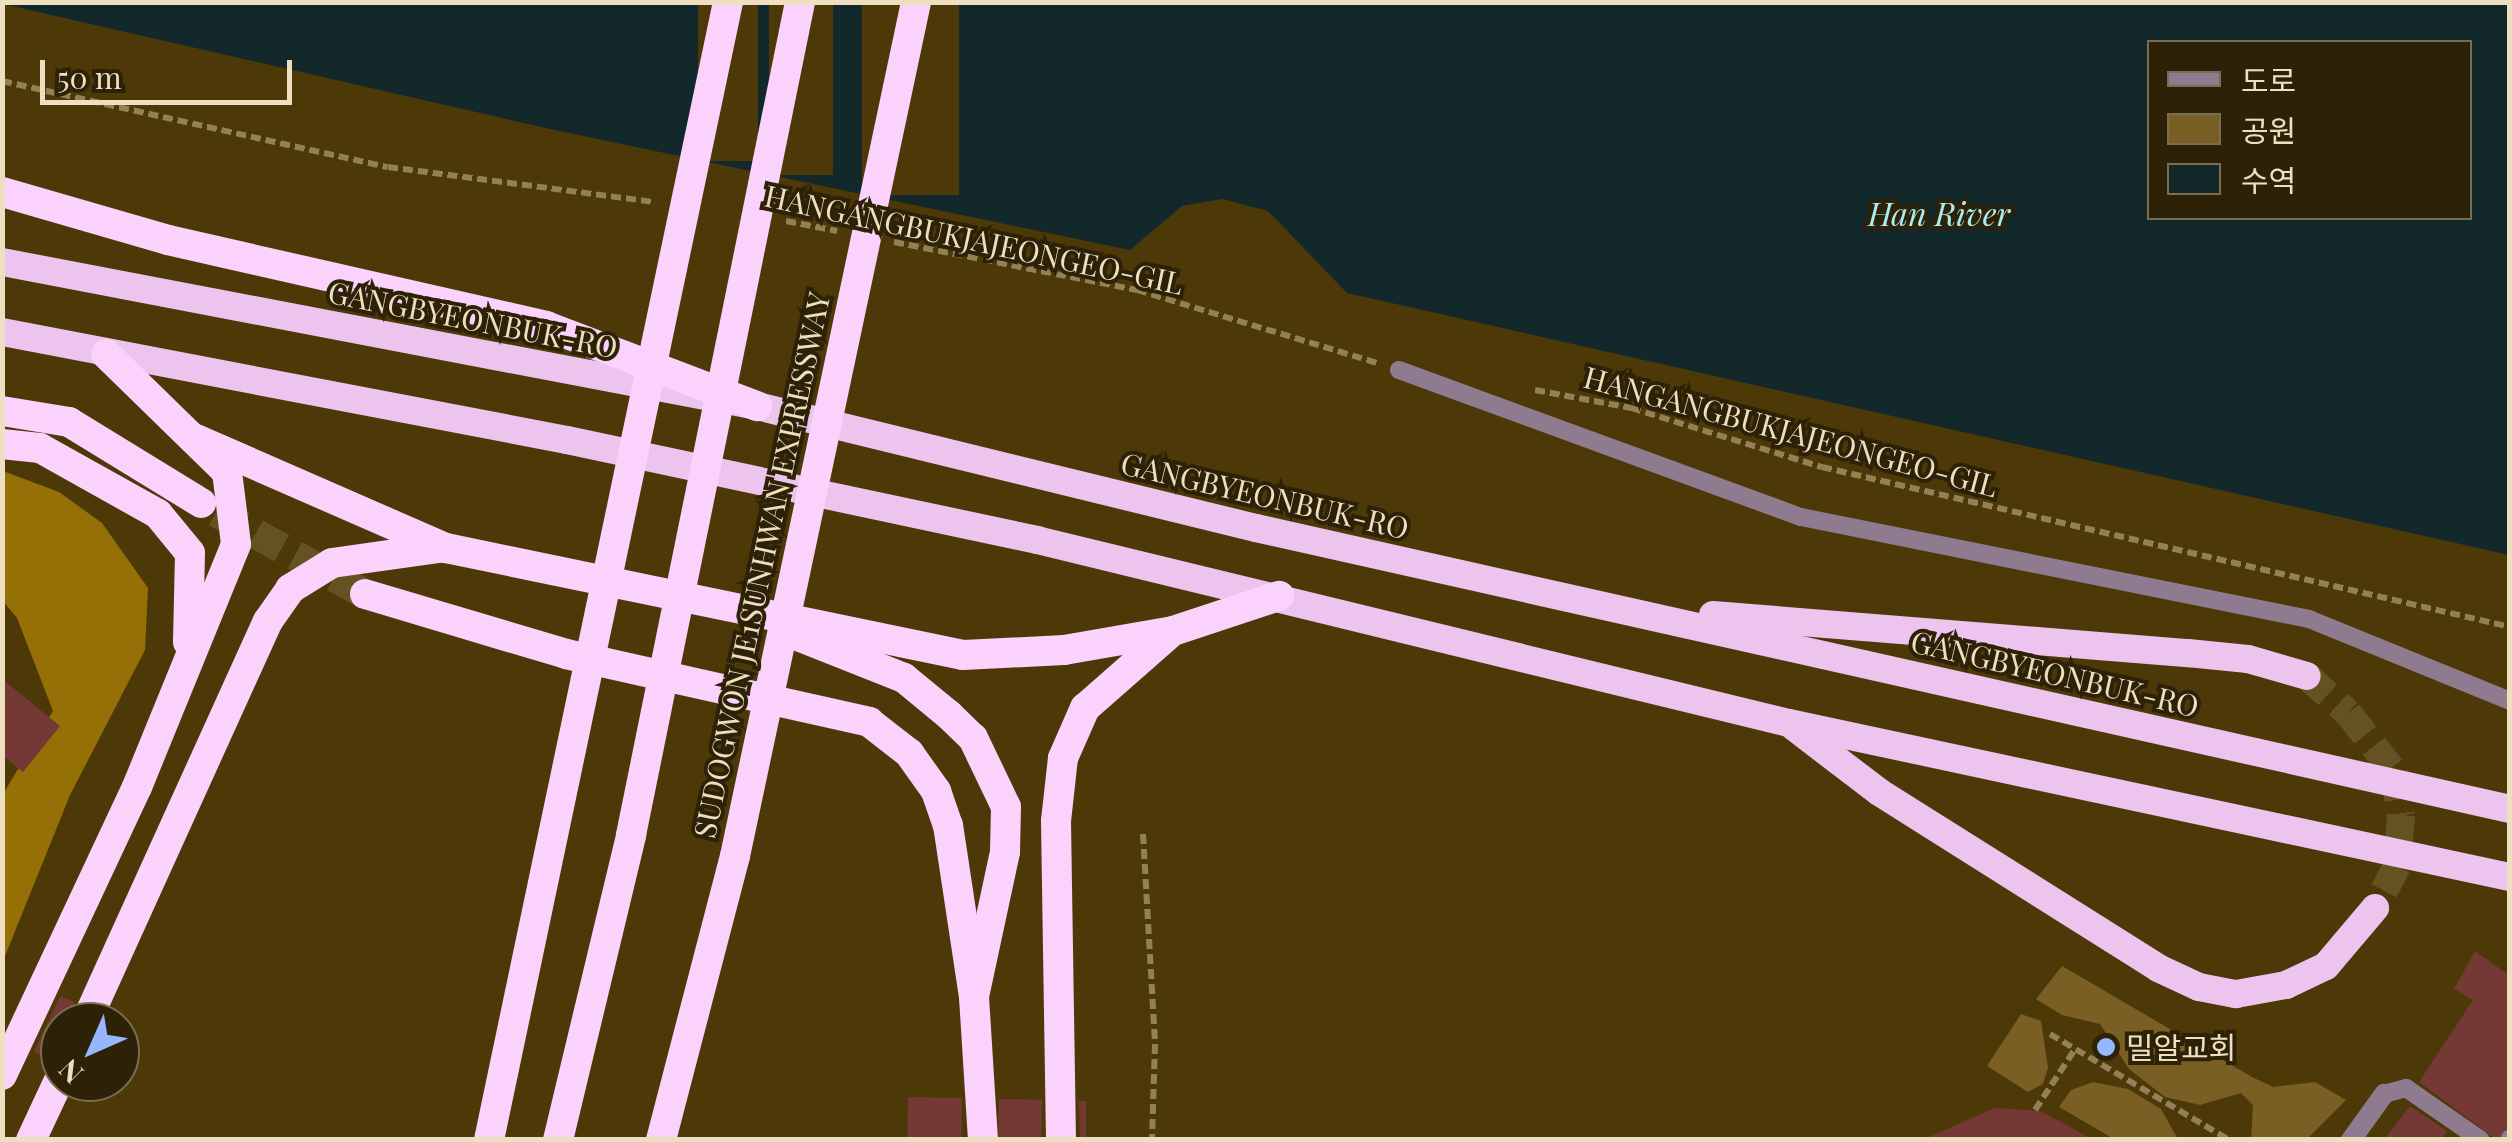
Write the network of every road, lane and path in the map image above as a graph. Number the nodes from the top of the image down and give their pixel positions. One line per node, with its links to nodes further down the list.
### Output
1 (728, 2): 44 (highway)
2 (800, 2): 45 (highway)
3 (916, 2): 46 (highway, SUDOGWON JE1SUNHWAN EXPRESSWAY)
4 (2, 81): 6 (path)
5 (2, 192): 15 (highway)
6 (676, 204)
7 (766, 217): 8 (path, HANGANGBUKJAJEONGEO-GIL)
8 (844, 232)
9 (883, 240): 13 (path, HANGANGBUKJAJEONGEO-GIL)
10 (2, 262): 15 (highway, GANGBYEONBUK-RO)
11 (2, 332): 12 (highway)
12 (106, 354): 17 (highway); 22 (highway)
13 (1400, 370): 29 (lane)
14 (1514, 387): 25 (path, HANGANGBUKJAJEONGEO-GIL)
15 (756, 406): 24 (highway, GANGBYEONBUK-RO)
16 (2, 410): 19 (highway)
17 (196, 439): 20 (highway); 27 (highway)
18 (2, 444): 27 (highway)
19 (201, 502)
20 (446, 548): 23 (highway); 36 (highway)
21 (365, 594): 35 (highway)
22 (1279, 596): 26 (highway); 30 (highway)
23 (716, 604): 26 (highway); 35 (highway)
24 (1606, 606): 28 (highway); 31 (highway, GANGBYEONBUK-RO)
25 (2510, 627)
26 (1173, 631): 48 (highway)
27 (188, 660): 39 (highway)
28 (2307, 676)
29 (2510, 700)
30 (1789, 724): 33 (highway); 34 (highway)
31 (2510, 809)
32 (1143, 834): 49 (path)
33 (2510, 877)
34 (2376, 908)
35 (974, 997): 47 (highway)
36 (95, 1002)
37 (2050, 1034): 38 (path)
38 (2075, 1049): 42 (path); 50 (path)
39 (2, 1076)
40 (2384, 1094): 51 (street); 52 (lane)
41 (49, 1102): 43 (highway)
42 (2035, 1110)
43 (31, 1140)
44 (489, 1140)
45 (558, 1140)
46 (661, 1140)
47 (983, 1140)
48 (1061, 1140)
49 (1152, 1140)
50 (2229, 1140)
51 (2351, 1140)
52 (2481, 1140)

